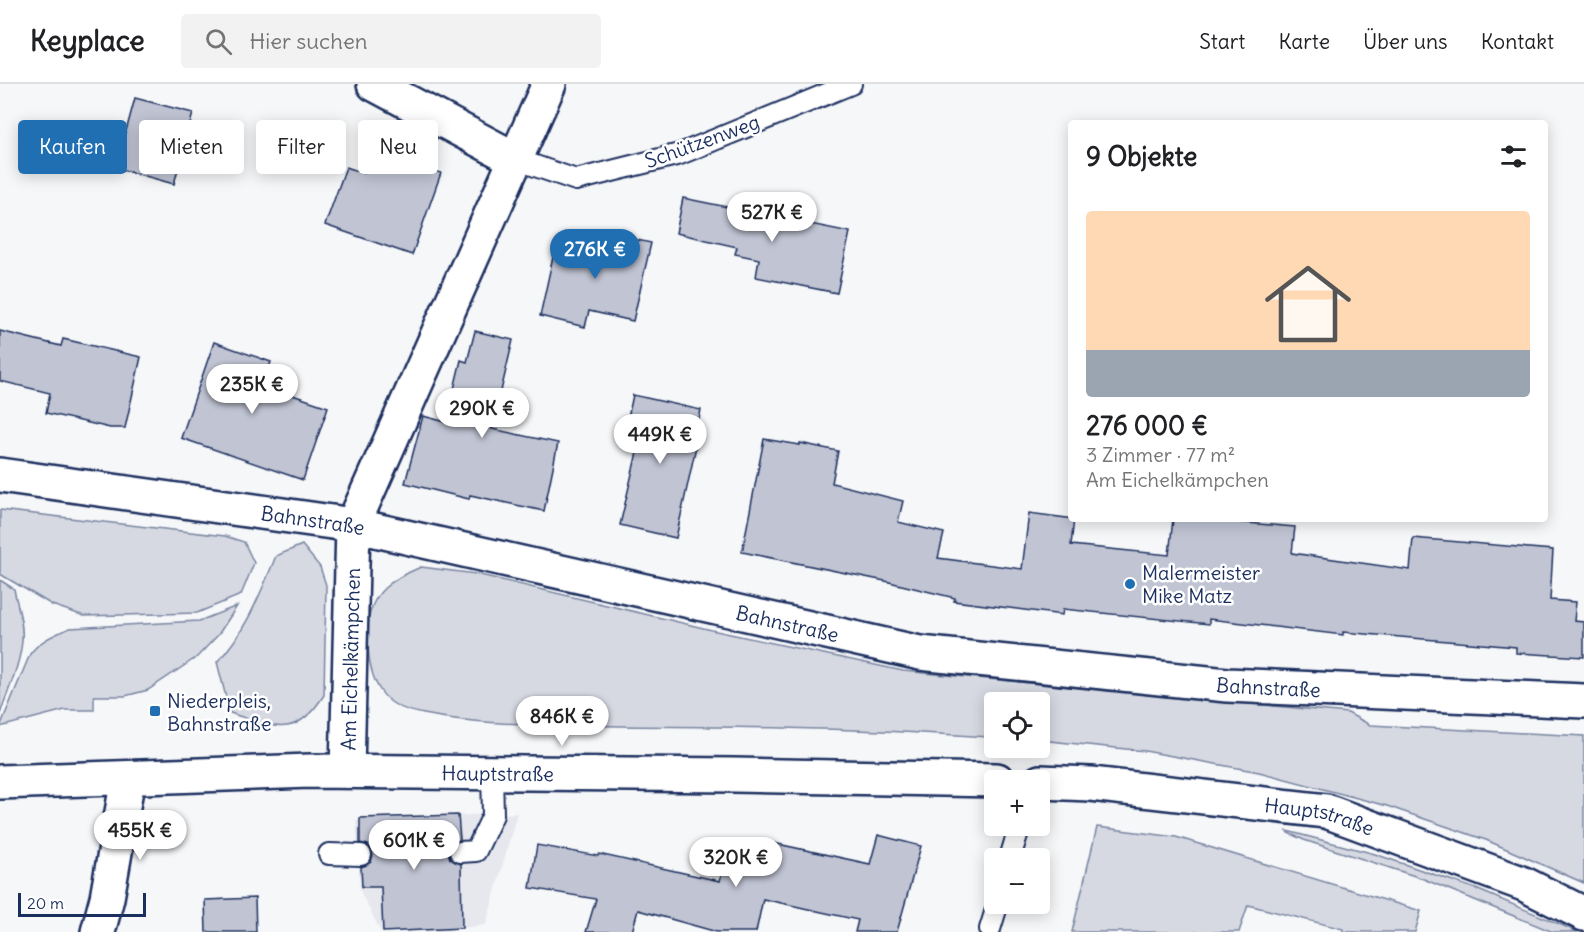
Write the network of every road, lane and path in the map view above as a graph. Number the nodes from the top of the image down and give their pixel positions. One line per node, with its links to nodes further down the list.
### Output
1 (374, 84): 4 (street)
2 (549, 84): 4 (street, Am Eichelkämpchen)
3 (851, 84): 4 (lane, Schützenweg)
4 (515, 159): 6 (street, Am Eichelkämpchen)
5 (0, 476): 6 (street, Bahnstraße)
6 (353, 525): 7 (street, Bahnstraße); 8 (street, Am Eichelkämpchen)
7 (1584, 701)
8 (347, 771): 9 (street, Hauptstraße); 10 (street, Hauptstraße)
9 (492, 772): 11 (street, Hauptstraße); 14 (lane)
10 (128, 778): 12 (street, Hauptstraße); 20 (street)
11 (984, 780)
12 (0, 782)
13 (1050, 782): 18 (street, Hauptstraße)
14 (460, 852)
15 (329, 854): 16 (lane)
16 (361, 855)
17 (995, 914): 19 (lane)
18 (1584, 914)
19 (990, 929)
20 (93, 930)

